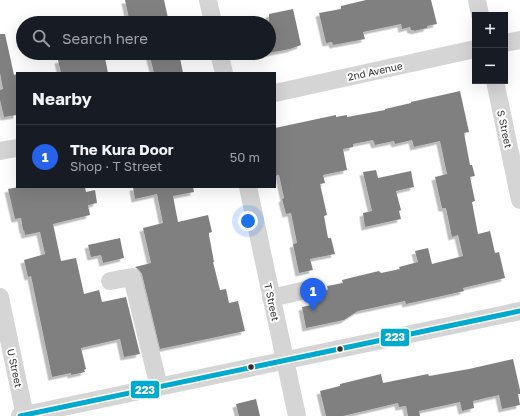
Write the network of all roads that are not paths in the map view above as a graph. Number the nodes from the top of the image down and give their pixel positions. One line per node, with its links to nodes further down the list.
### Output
1 (208, 0): 4 (street)
2 (477, 0): 3 (street)
3 (479, 12)
4 (211, 16)
5 (520, 40): 6 (street)
6 (508, 42)
7 (472, 50): 11 (street, 2nd Avenue)
8 (221, 60): 9 (street)
9 (224, 72)
10 (496, 84): 14 (street, S Street)
11 (276, 93)
12 (16, 148): 13 (street)
13 (0, 151)
14 (518, 182): 16 (street, S Street)
15 (248, 188): 20 (street, T Street)
16 (520, 200)
17 (110, 281): 23 (street)
18 (312, 287): 20 (street)
19 (0, 298): 24 (street, U Street)
20 (271, 298): 22 (street, T Street)
21 (520, 311): 22 (street)
22 (285, 360): 23 (street); 25 (street, T Street)
23 (159, 387): 24 (street)
24 (23, 416)
25 (297, 416)

